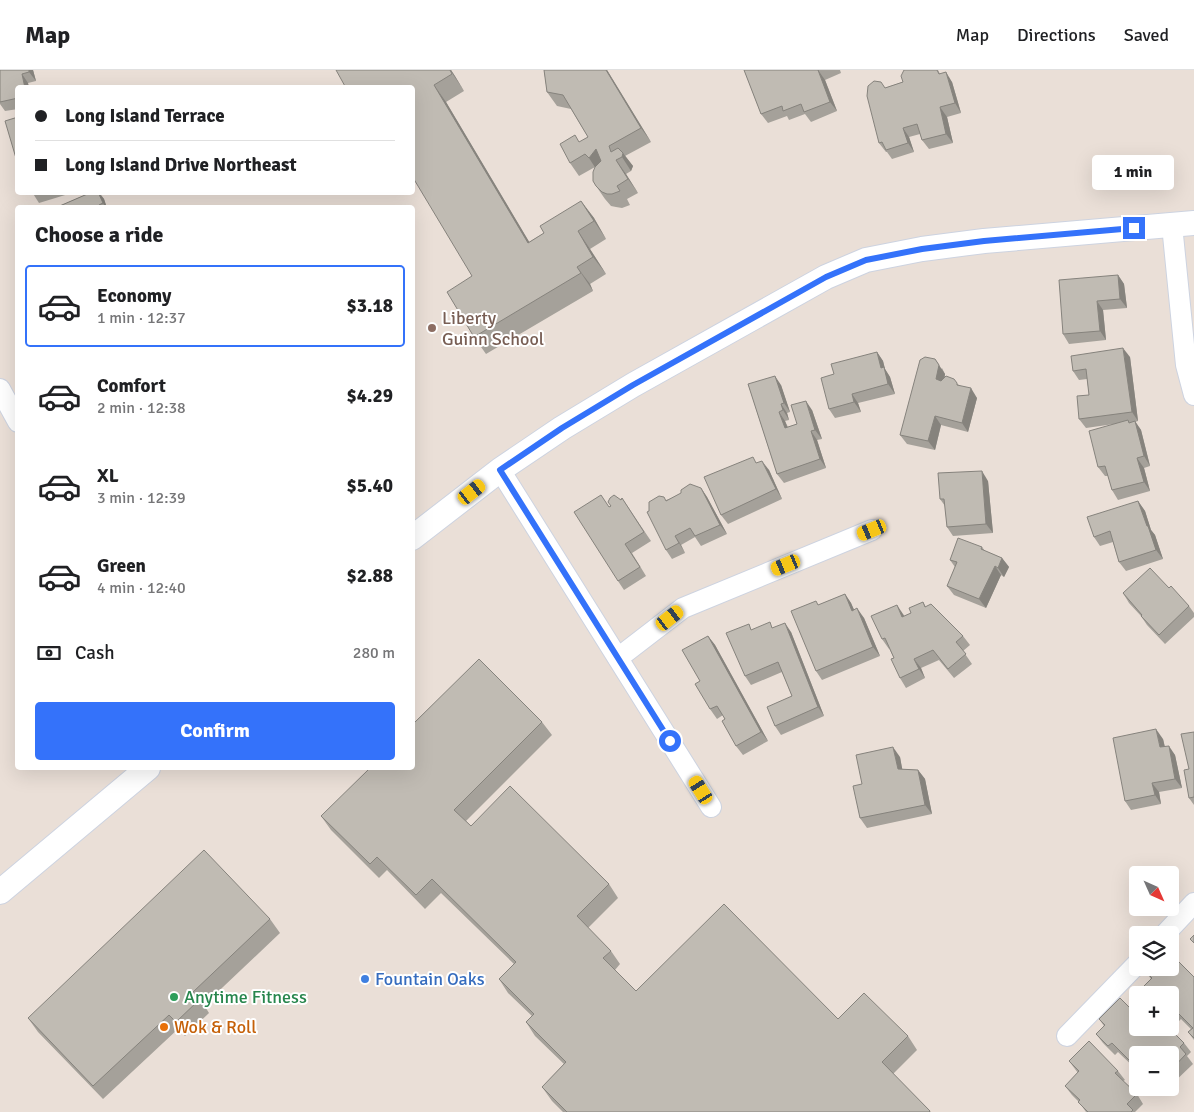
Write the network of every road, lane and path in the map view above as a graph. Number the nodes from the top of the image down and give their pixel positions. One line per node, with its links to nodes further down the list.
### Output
1 (1183, 224): 3 (street); 5 (street)
2 (0, 389): 4 (street)
3 (1194, 395)
4 (15, 416)
5 (500, 470): 7 (street); 8 (street)
6 (872, 530): 8 (street)
7 (415, 536)
8 (618, 658): 10 (street)
9 (146, 770): 11 (street)
10 (711, 807)
11 (0, 892)
12 (1194, 903): 13 (street)
13 (1172, 926)
14 (1129, 972): 15 (street)
15 (1067, 1036)

